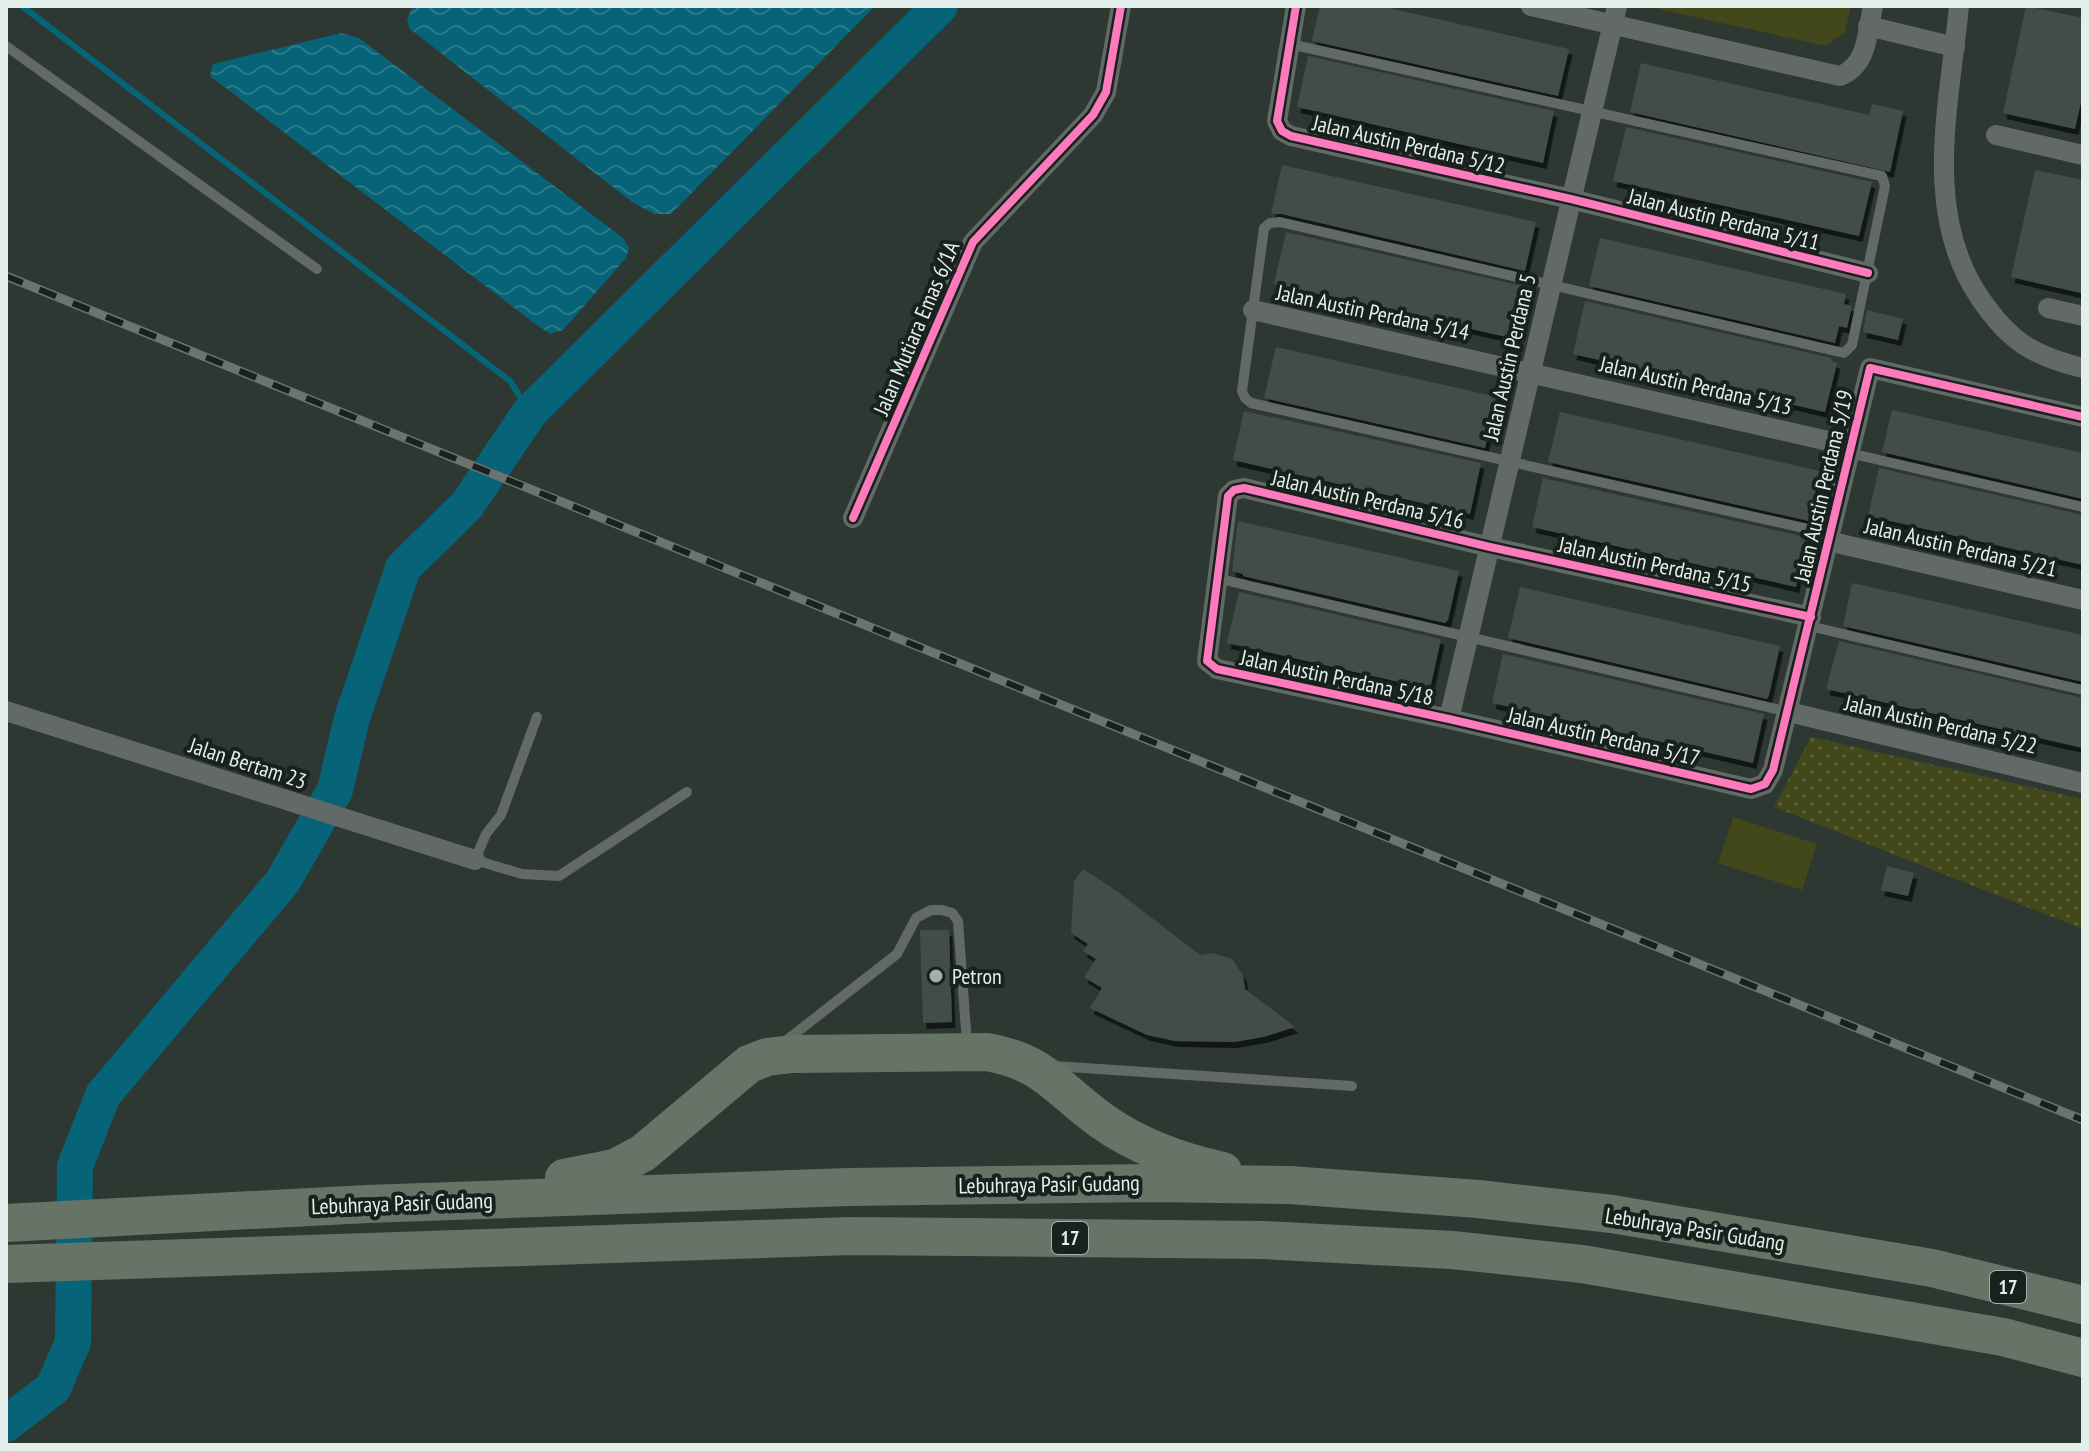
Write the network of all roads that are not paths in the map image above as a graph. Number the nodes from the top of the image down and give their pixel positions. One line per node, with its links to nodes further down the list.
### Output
1 (1121, 6): 26 (street, Jalan Mutiara Emas 6/1A)
2 (1296, 6): 8 (street)
3 (1531, 6): 6 (street)
4 (1959, 6): 7 (street)
5 (1871, 15): 6 (street); 7 (street)
6 (1615, 16): 10 (street, Jalan Austin Perdana 5)
7 (1955, 42): 20 (street)
8 (1290, 44): 10 (lane); 13 (street, Jalan Austin Perdana 5/12)
9 (6, 46): 14 (lane)
10 (1592, 111): 13 (street, Jalan Austin Perdana 5); 15 (lane)
11 (1996, 135): 12 (street)
12 (2083, 155)
13 (1571, 199): 15 (street, Jalan Austin Perdana 5/11); 16 (street, Jalan Austin Perdana 5)
14 (317, 269)
15 (1868, 273): 16 (lane)
16 (1550, 286): 18 (lane); 21 (street, Jalan Austin Perdana 5)
17 (2048, 308): 19 (street)
18 (1253, 310): 21 (street, Jalan Austin Perdana 5/14); 24 (lane)
19 (2083, 316)
20 (2083, 368)
21 (1531, 371): 23 (street, Jalan Austin Perdana 5/13); 24 (street, Jalan Austin Perdana 5)
22 (2083, 417): 23 (street, Jalan Austin Perdana 5/19)
23 (1850, 449): 25 (lane); 27 (street, Jalan Austin Perdana 5/19)
24 (1511, 461): 27 (lane); 28 (street, Jalan Austin Perdana 5)
25 (2083, 507)
26 (853, 518)
27 (1829, 537): 30 (street, Jalan Austin Perdana 5/21); 31 (street, Jalan Austin Perdana 5/19)
28 (1490, 547): 29 (street, Jalan Austin Perdana 5/16); 31 (street, Jalan Austin Perdana 5/15); 32 (street, Jalan Austin Perdana 5)
29 (1216, 578): 32 (lane); 37 (street, Jalan Austin Perdana 5/18)
30 (2083, 600)
31 (1810, 622): 33 (lane); 35 (street, Jalan Austin Perdana 5/19)
32 (1470, 636): 35 (lane); 37 (street, Jalan Austin Perdana 5)
33 (2083, 690)
34 (6, 711): 41 (street, Jalan Bertam 23)
35 (1789, 712): 38 (street, Jalan Austin Perdana 5/22); 39 (street, Jalan Austin Perdana 5/19)
36 (537, 717): 41 (lane)
37 (1449, 719): 39 (street, Jalan Austin Perdana 5/17)
38 (2083, 783)
39 (1751, 789)
40 (687, 792): 41 (lane)
41 (475, 860)
42 (968, 1052): 43 (highway); 43 (lane); 44 (highway)
43 (763, 1059): 47 (highway)
44 (1028, 1064): 45 (lane); 46 (highway)
45 (1352, 1086)
46 (1290, 1185): 47 (highway, Lebuhraya Pasir Gudang / 17); 50 (highway, Lebuhraya Pasir Gudang / 17)
47 (367, 1204): 48 (highway, Lebuhraya Pasir Gudang / 17)
48 (20, 1222)
49 (21, 1263): 53 (highway, 17)
50 (1932, 1268): 51 (highway); 52 (highway, Lebuhraya Pasir Gudang / 17)
51 (2083, 1278)
52 (2083, 1305)
53 (2083, 1358)

